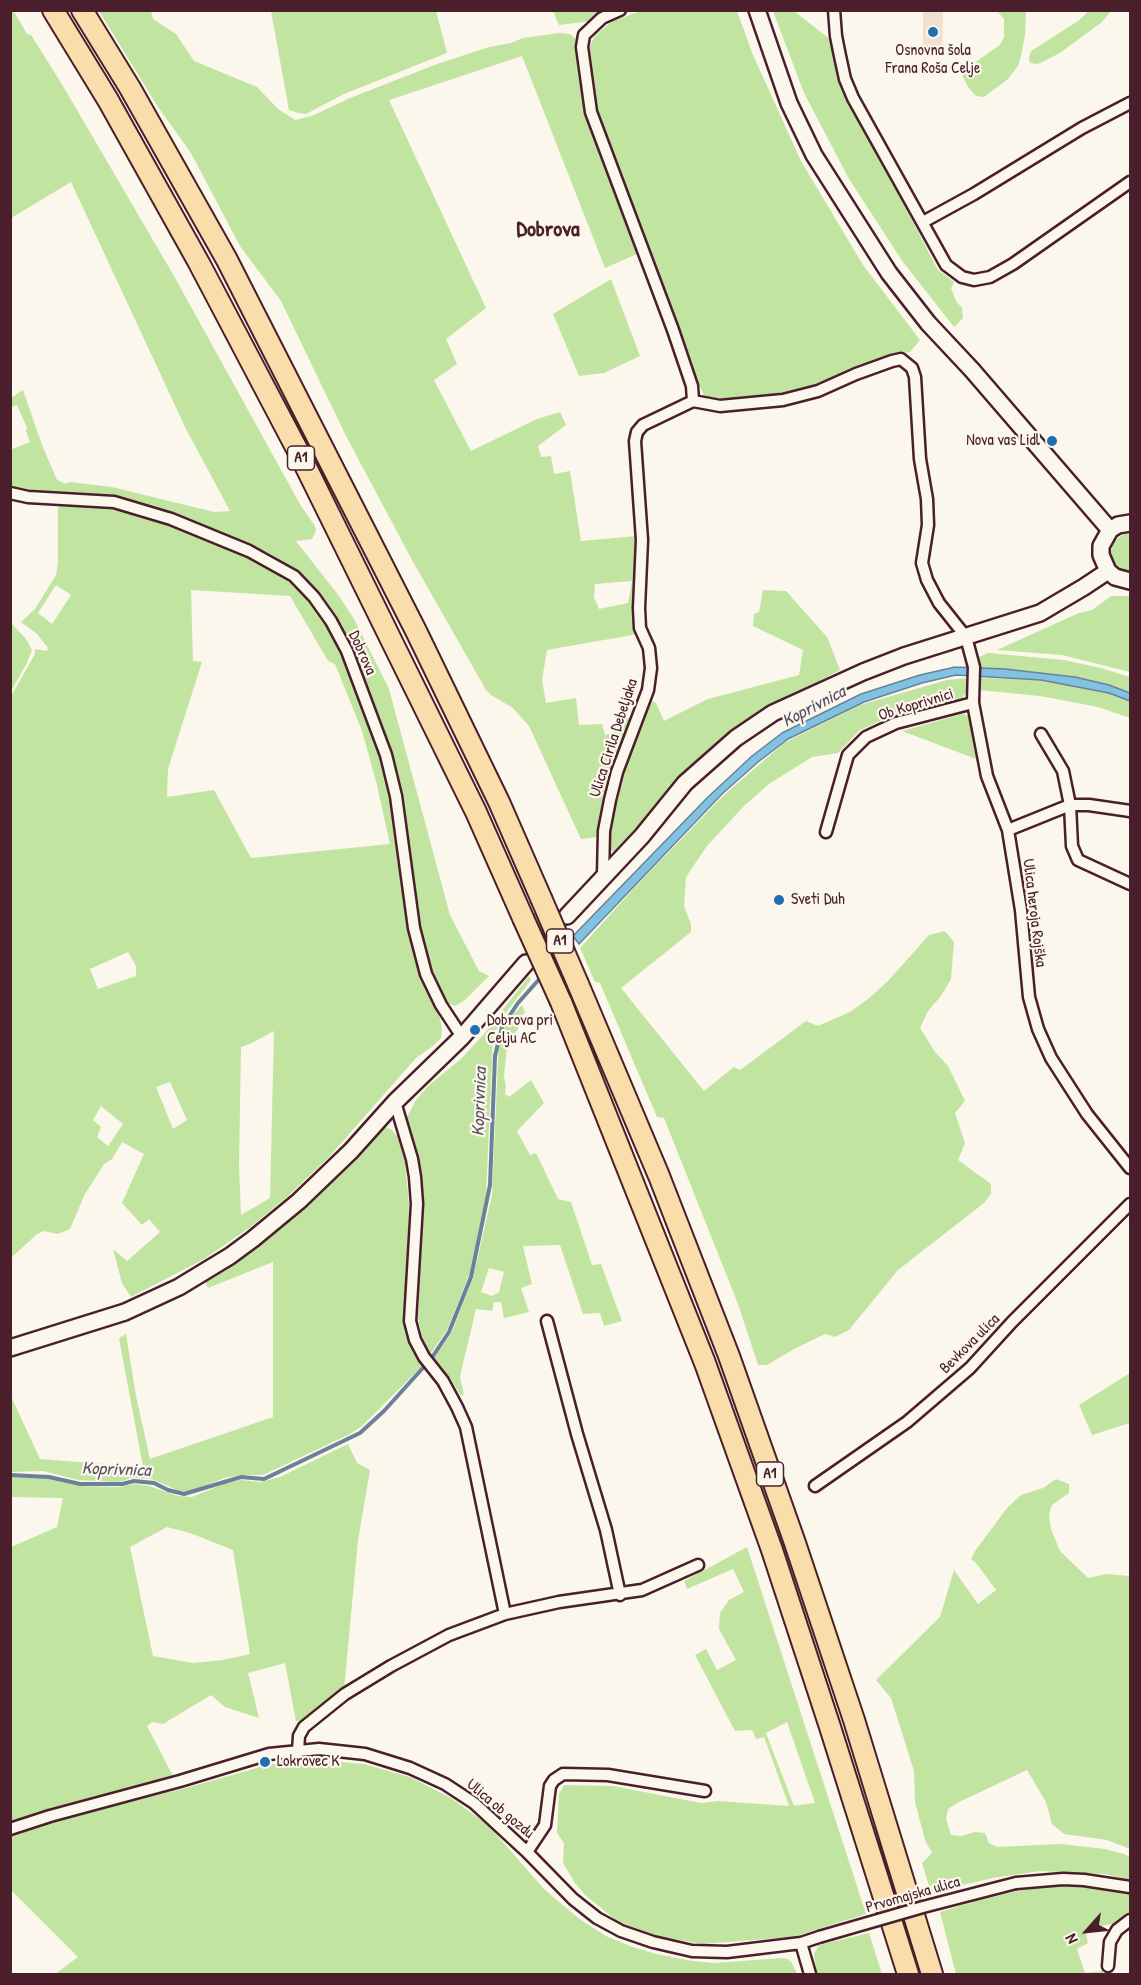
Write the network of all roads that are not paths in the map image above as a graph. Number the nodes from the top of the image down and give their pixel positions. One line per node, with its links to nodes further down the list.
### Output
1 (53, 10): 46 (highway, A1, bridge)
2 (82, 10): 47 (highway, A1, bridge)
3 (620, 10): 9 (street)
4 (757, 10): 12 (street)
5 (834, 10): 8 (street)
6 (1131, 103): 8 (street)
7 (1131, 182): 8 (street)
8 (923, 222)
9 (693, 401): 15 (street); 22 (street, Ulica Cirila Debeljaka)
10 (10, 493): 26 (street, Dobrova)
11 (1131, 523): 12 (street)
12 (1110, 530): 13 (street)
13 (1108, 571): 14 (street); 15 (street)
14 (1131, 581)
15 (966, 637): 16 (street, Ulica heroja Rojška); 22 (street)
16 (974, 698): 20 (street, Ulica heroja Rojška); 21 (street, Ob Koprivnici)
17 (1041, 734): 18 (street)
18 (1070, 805): 19 (street); 20 (street); 23 (street)
19 (1131, 811)
20 (1008, 830): 28 (street, Ulica heroja Rojška)
21 (826, 832)
22 (603, 876): 24 (street)
23 (1131, 884)
24 (567, 916)
25 (526, 963): 26 (street)
26 (462, 1037): 27 (street)
27 (395, 1102): 31 (street); 35 (street)
28 (1131, 1168)
29 (1131, 1204): 32 (street, Bevkova ulica)
30 (547, 1321): 34 (street)
31 (10, 1348)
32 (815, 1486)
33 (698, 1565): 34 (street)
34 (620, 1595): 35 (street)
35 (505, 1614): 36 (street)
36 (298, 1751): 38 (street, Ulica ob gozdu); 39 (street, Ulica ob gozdu)
37 (705, 1791): 39 (street)
38 (10, 1829)
39 (527, 1852): 43 (street, Ulica ob gozdu)
40 (1131, 1887): 42 (street, Prvomajska ulica, bridge)
41 (1131, 1920): 44 (street)
42 (819, 1937): 43 (street, Ulica ob gozdu)
43 (801, 1943): 45 (street)
44 (1107, 1966)
45 (810, 1974)
46 (908, 1974)
47 (932, 1974)

